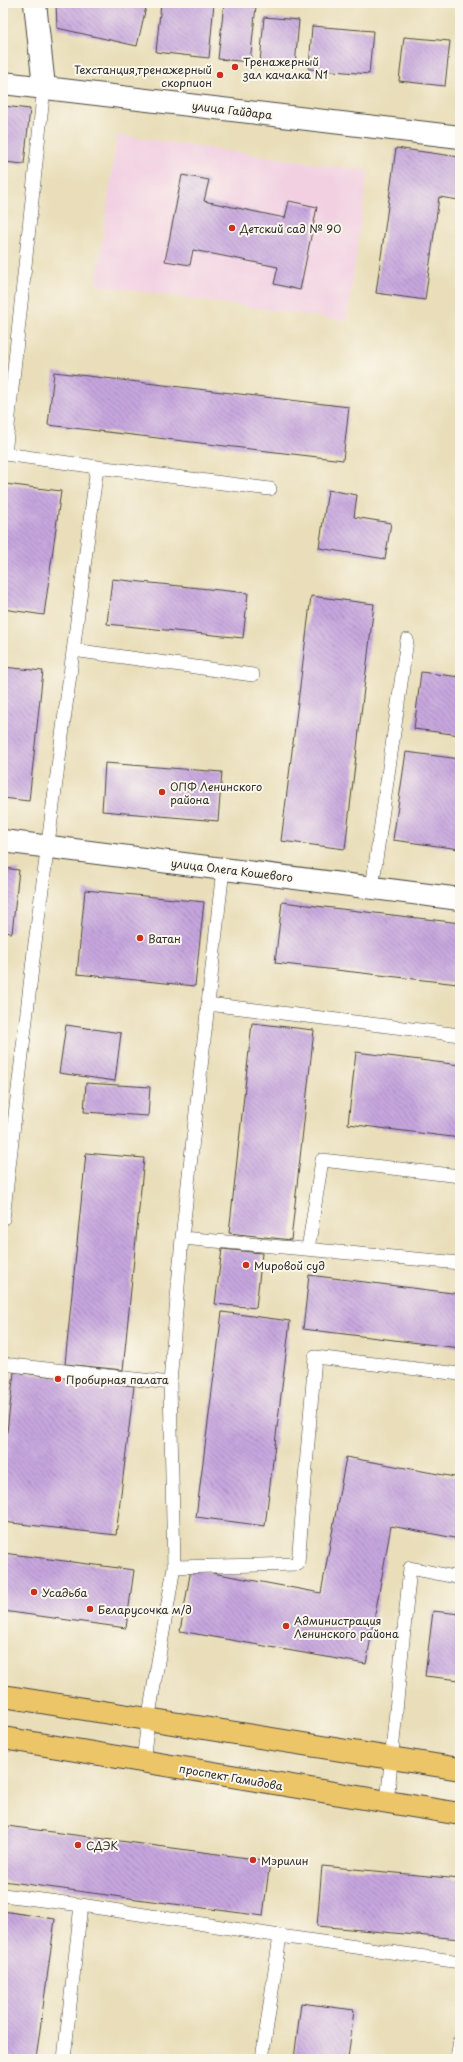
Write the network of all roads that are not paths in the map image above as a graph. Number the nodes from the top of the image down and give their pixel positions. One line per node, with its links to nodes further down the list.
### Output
1 (35, 3): 3 (street)
2 (3, 83): 3 (street, улица Гайдара)
3 (44, 87): 4 (street, улица Гайдара); 5 (lane)
4 (460, 137)
5 (97, 467): 6 (lane); 8 (lane)
6 (270, 489)
7 (407, 640): 13 (lane)
8 (73, 650): 9 (lane); 11 (lane)
9 (253, 675)
10 (3, 841): 11 (street, улица Олега Кошевого)
11 (48, 847): 12 (street, улица Олега Кошевого); 18 (lane)
12 (224, 869): 13 (street, улица Олега Кошевого); 15 (lane)
13 (372, 888): 14 (street, улица Олега Кошевого)
14 (460, 899)
15 (208, 1004): 16 (lane); 19 (lane)
16 (460, 1035)
17 (460, 1176): 20 (lane)
18 (3, 1219)
19 (182, 1238): 20 (lane); 24 (lane)
20 (308, 1249): 21 (lane)
21 (460, 1263)
22 (3, 1364): 24 (lane)
23 (460, 1374): 25 (lane)
24 (170, 1383): 25 (lane)
25 (174, 1566): 28 (lane)
26 (460, 1578): 30 (lane)
27 (3, 1696): 28 (main road)
28 (148, 1721): 30 (main road); 31 (lane)
29 (3, 1738): 31 (main road, проспект Гамидова)
30 (391, 1759): 32 (main road); 33 (lane)
31 (143, 1761): 33 (main road, проспект Гамидова)
32 (460, 1769)
33 (387, 1803): 34 (main road, проспект Гамидова)
34 (460, 1814)
35 (3, 1895): 36 (lane)
36 (81, 1905): 37 (lane); 40 (lane)
37 (280, 1936): 38 (lane); 41 (lane)
38 (460, 1962)
39 (460, 2040): 42 (lane)
40 (64, 2059)
41 (262, 2059)
42 (457, 2059)

